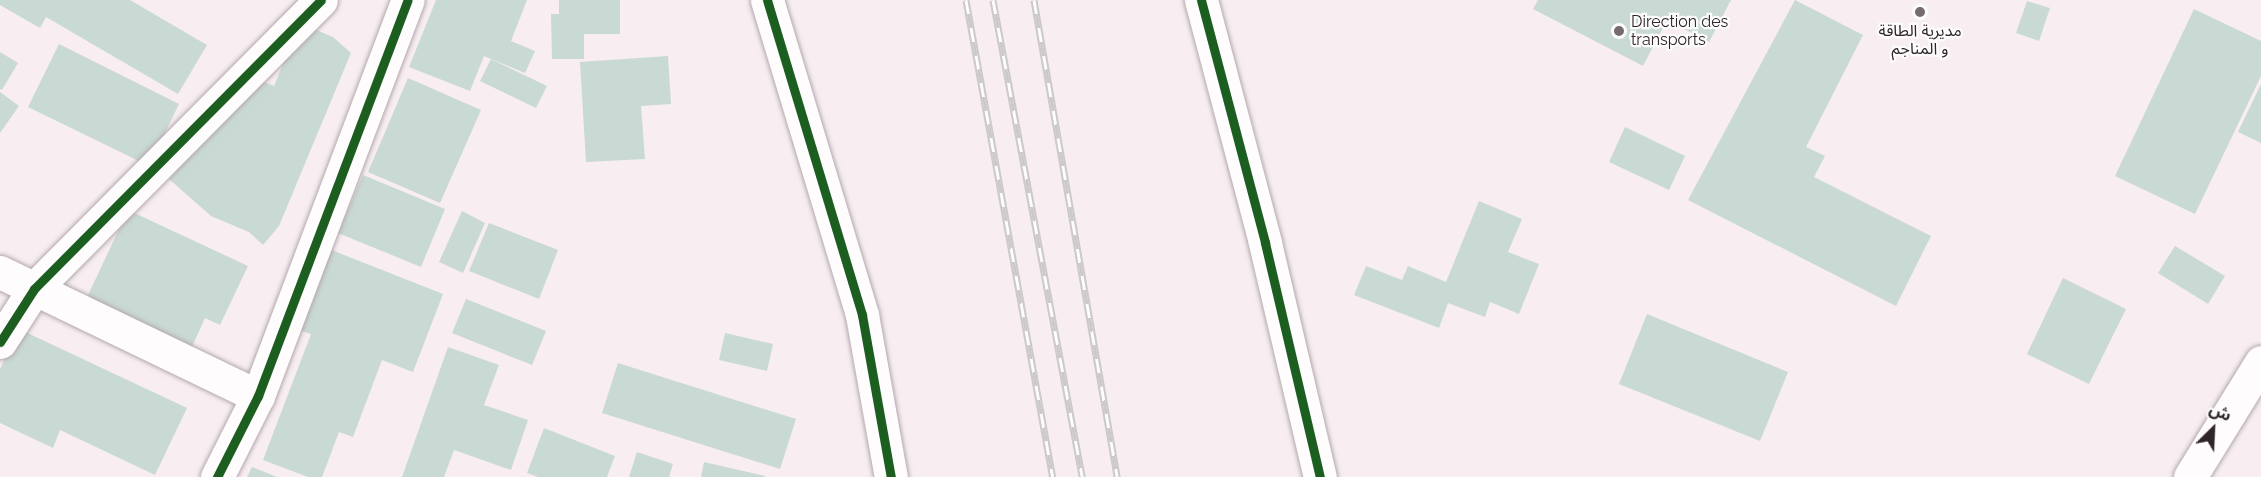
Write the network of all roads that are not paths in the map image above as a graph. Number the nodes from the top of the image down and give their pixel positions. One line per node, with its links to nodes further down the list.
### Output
1 (321, 0): 6 (street)
2 (408, 0): 9 (street)
3 (767, 0): 11 (street)
4 (1201, 0): 12 (street)
5 (0, 272): 6 (street)
6 (34, 289): 7 (street); 9 (street)
7 (0, 342)
8 (2261, 362): 13 (street)
9 (258, 396): 10 (street)
10 (217, 477)
11 (891, 477)
12 (1320, 477)
13 (2190, 477)

